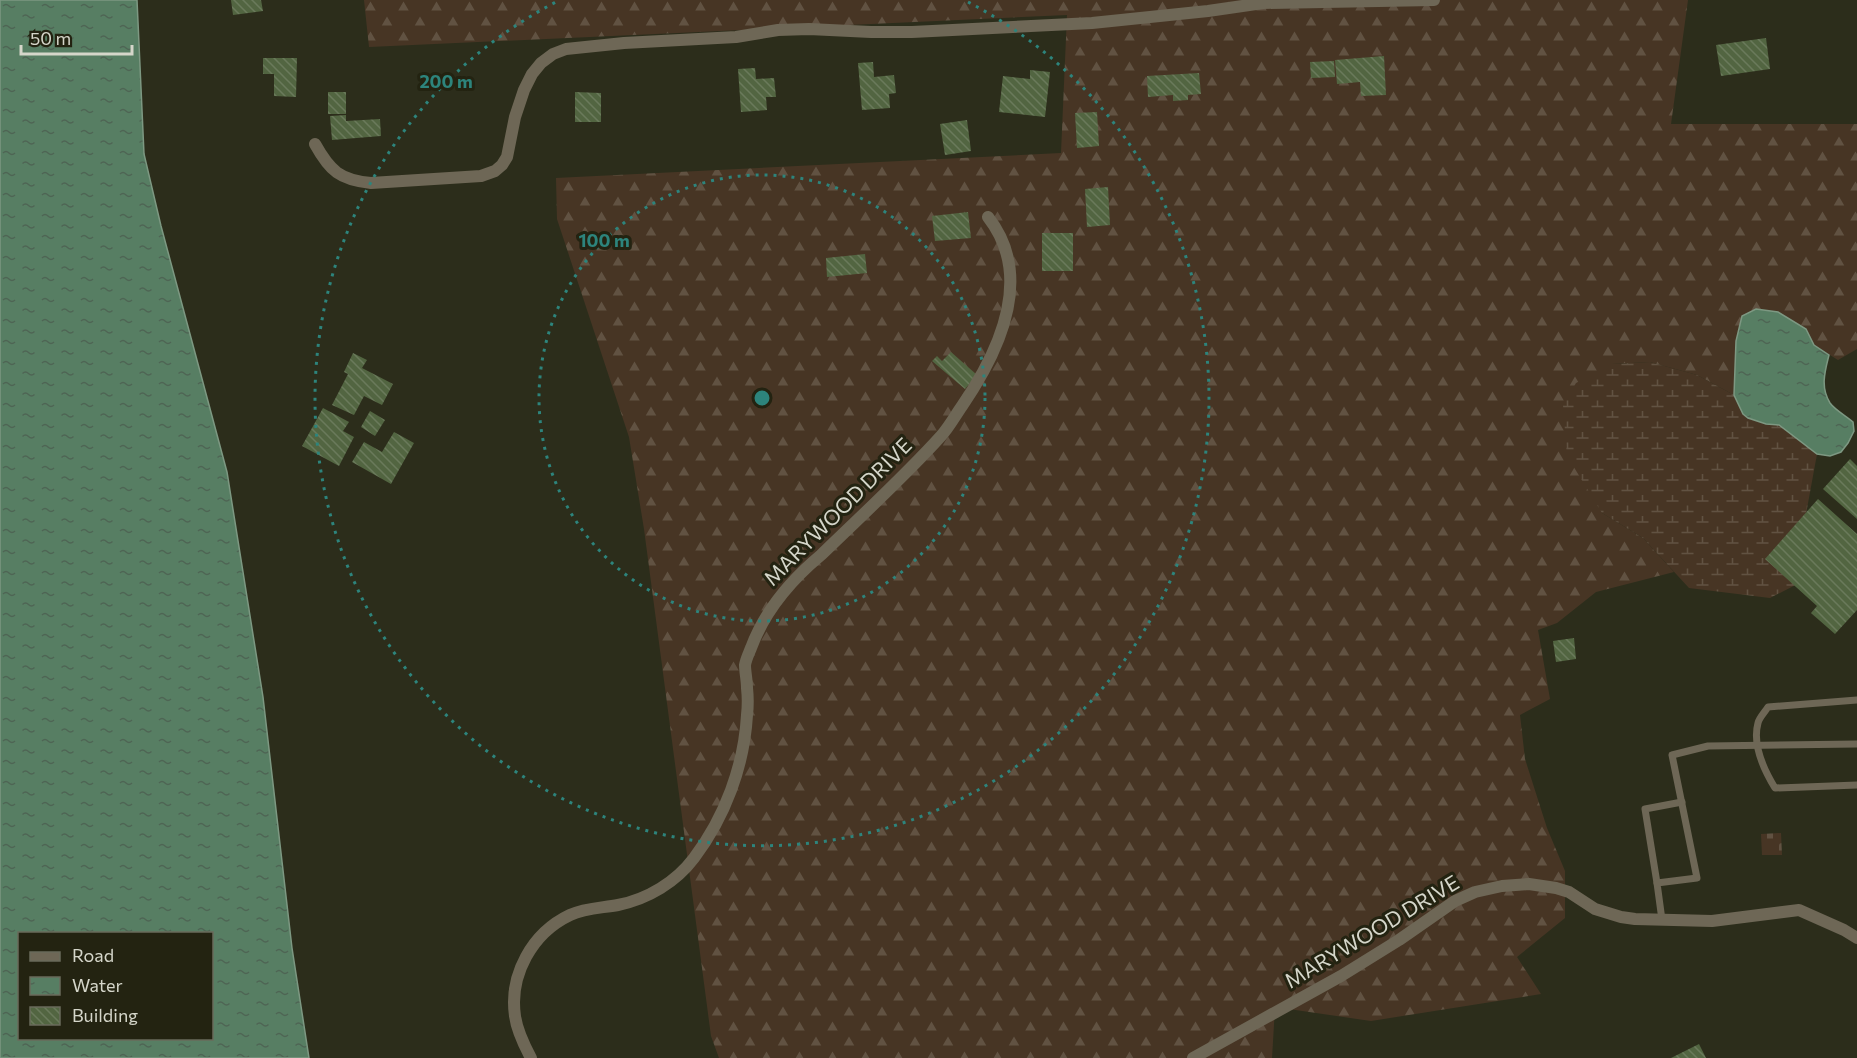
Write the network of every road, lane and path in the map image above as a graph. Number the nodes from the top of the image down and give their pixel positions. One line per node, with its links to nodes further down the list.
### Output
1 (1434, 0): 2 (street)
2 (315, 144)
3 (988, 217): 12 (street, MARYWOOD DRIVE)
4 (1857, 700): 6 (lane)
5 (1857, 744): 6 (lane)
6 (1757, 746): 7 (lane); 8 (lane)
7 (1857, 785)
8 (1682, 802): 9 (lane); 9 (lane)
9 (1657, 883): 10 (lane)
10 (1662, 920): 11 (street, MARYWOOD DRIVE); 13 (street, MARYWOOD DRIVE)
11 (1857, 938)
12 (531, 1058)
13 (1193, 1058)

